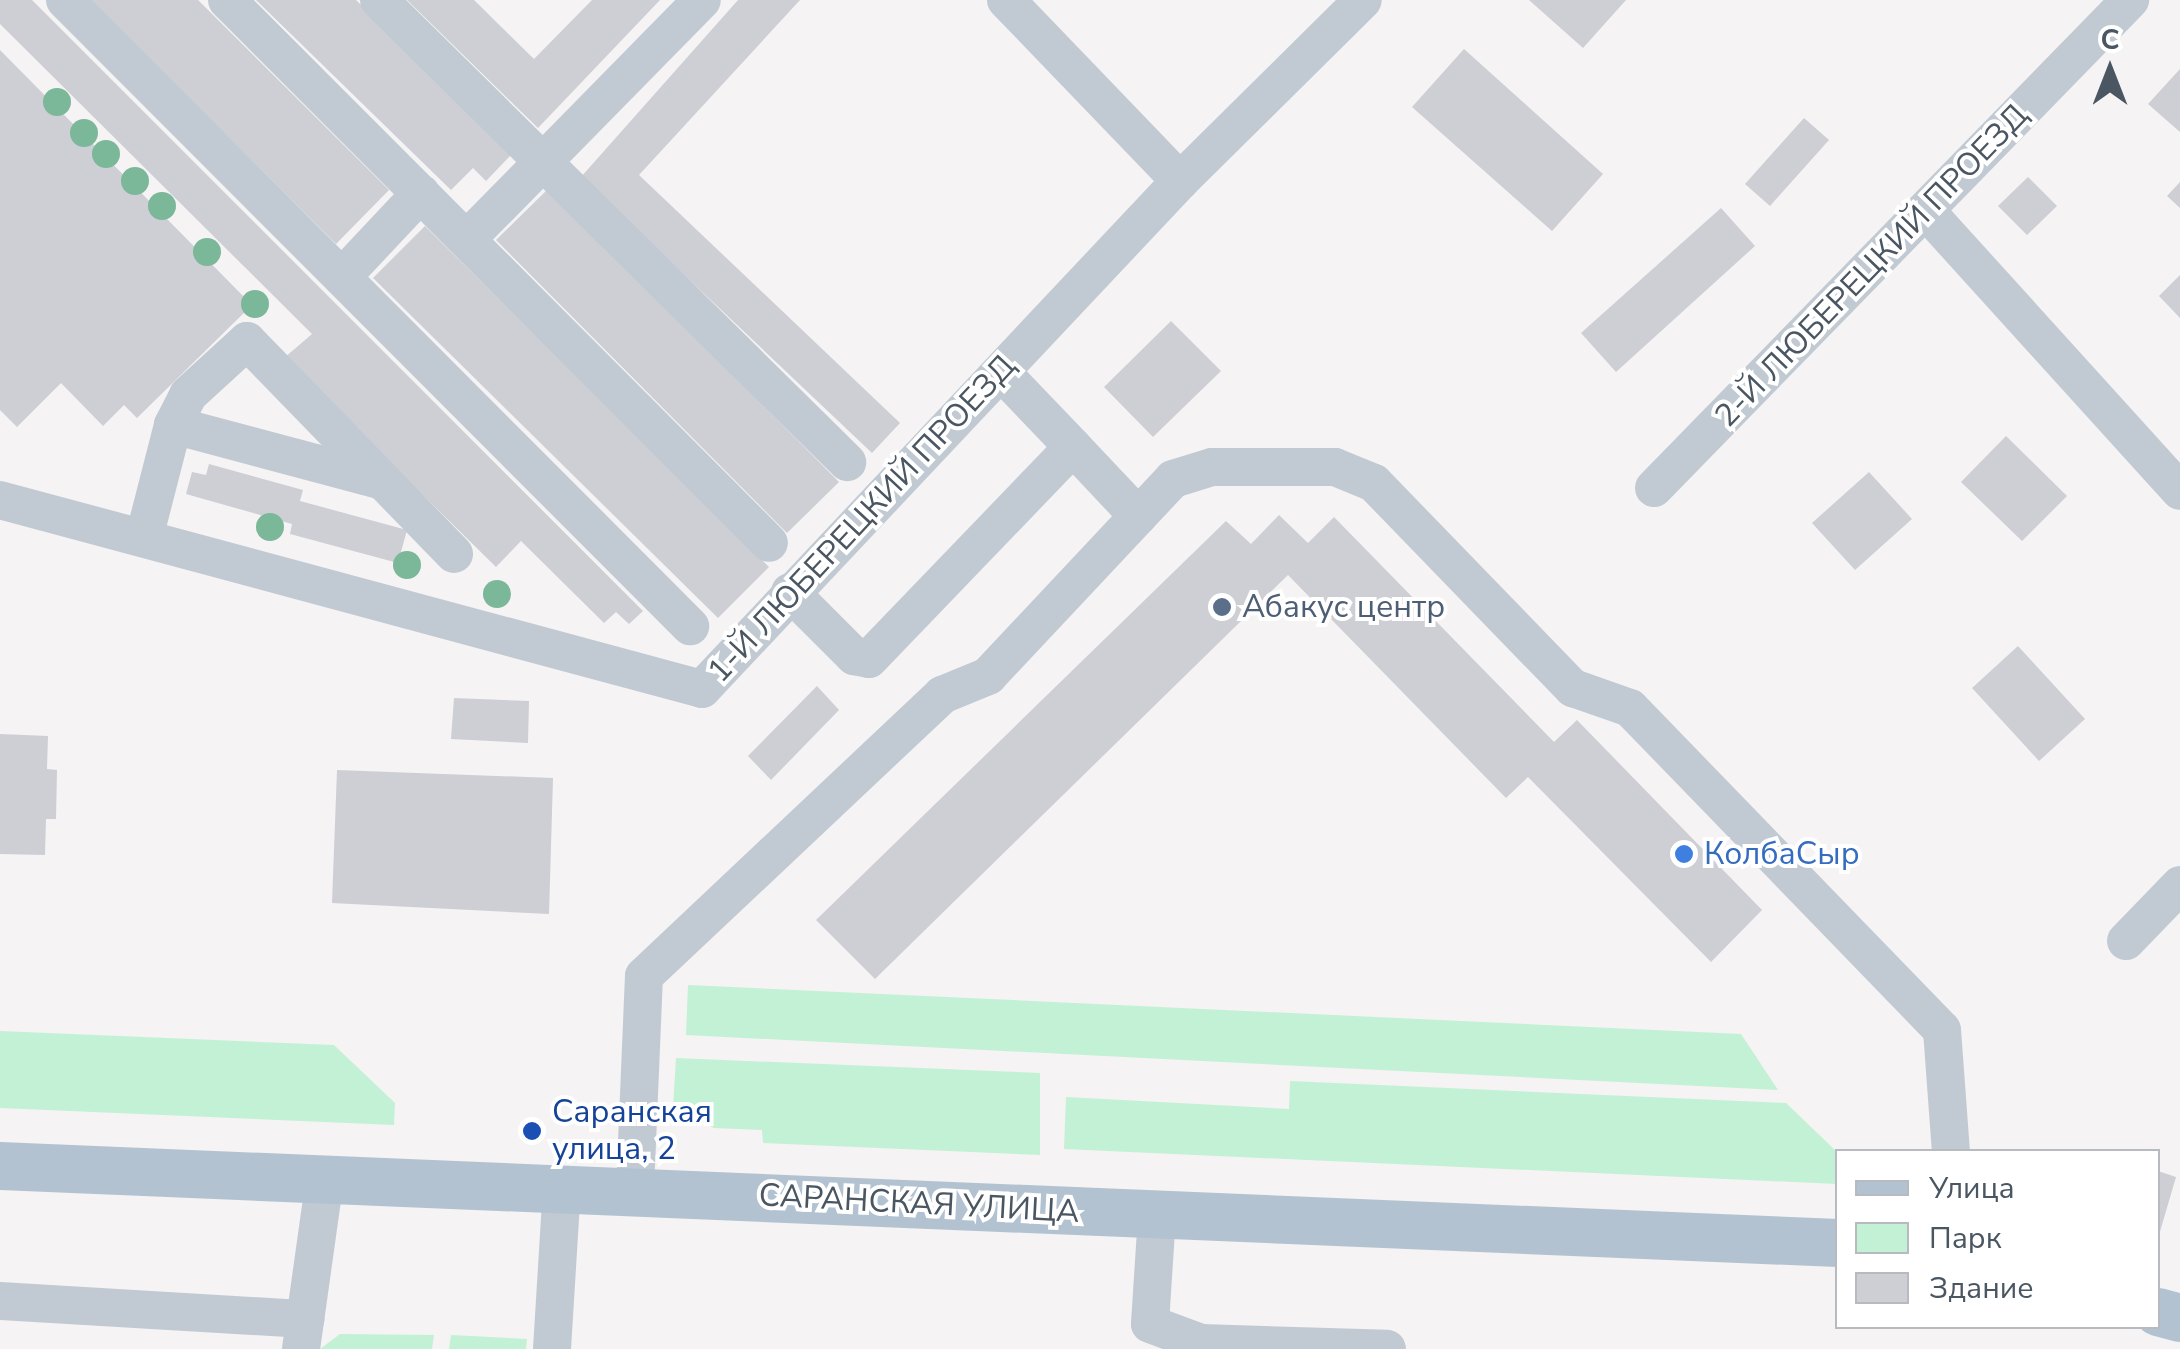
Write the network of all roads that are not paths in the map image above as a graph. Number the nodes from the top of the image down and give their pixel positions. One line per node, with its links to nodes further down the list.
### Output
1 (65, 0): 13 (street)
2 (226, 0): 10 (street)
3 (379, 0): 8 (street)
4 (702, 0): 8 (street)
5 (1006, 0): 9 (street)
6 (1363, 0): 9 (street, 1-Й ЛЮБЕРЕЦКИЙ ПРОЕЗД)
7 (2130, 0): 11 (street, 2-Й ЛЮБЕРЕЦКИЙ ПРОЕЗД)
8 (545, 164): 12 (street); 17 (street)
9 (1180, 182): 14 (street, 1-Й ЛЮБЕРЕЦКИЙ ПРОЕЗД)
10 (421, 193): 12 (street); 13 (street)
11 (1928, 213): 19 (street, 2-Й ЛЮБЕРЕЦКИЙ ПРОЕЗД); 20 (street)
12 (468, 239): 24 (street)
13 (342, 278): 27 (street)
14 (1001, 372): 16 (street); 26 (street, 1-Й ЛЮБЕРЕЦКИЙ ПРОЕЗД)
15 (172, 426): 18 (street); 18 (street); 23 (street)
16 (1073, 447): 22 (street); 26 (street)
17 (847, 462)
18 (382, 480): 25 (street)
19 (1654, 488)
20 (2180, 491)
21 (0, 500): 23 (street, 1-Й ЛЮБЕРЕЦКИЙ ПРОЕЗД)
22 (1138, 516): 30 (street); 34 (street)
23 (144, 538): 26 (street, 1-Й ЛЮБЕРЕЦКИЙ ПРОЕЗД)
24 (769, 543)
25 (454, 554)
26 (790, 592)
27 (690, 626)
28 (2180, 885): 29 (street)
29 (2126, 941)
30 (1952, 1149)
31 (0, 1166): 32 (main road, САРАНСКАЯ УЛИЦА)
32 (325, 1179): 33 (main road, САРАНСКАЯ УЛИЦА); 38 (street)
33 (562, 1186): 34 (main road, САРАНСКАЯ УЛИЦА); 42 (street)
34 (635, 1190): 35 (main road, САРАНСКАЯ УЛИЦА)
35 (1157, 1215): 36 (main road, САРАНСКАЯ УЛИЦА); 39 (street)
36 (1835, 1243)
37 (0, 1301): 38 (street)
38 (303, 1334)
39 (1201, 1346): 40 (street)
40 (1257, 1347): 41 (street)
41 (1332, 1348): 43 (street)
42 (552, 1349)
43 (1387, 1349)

